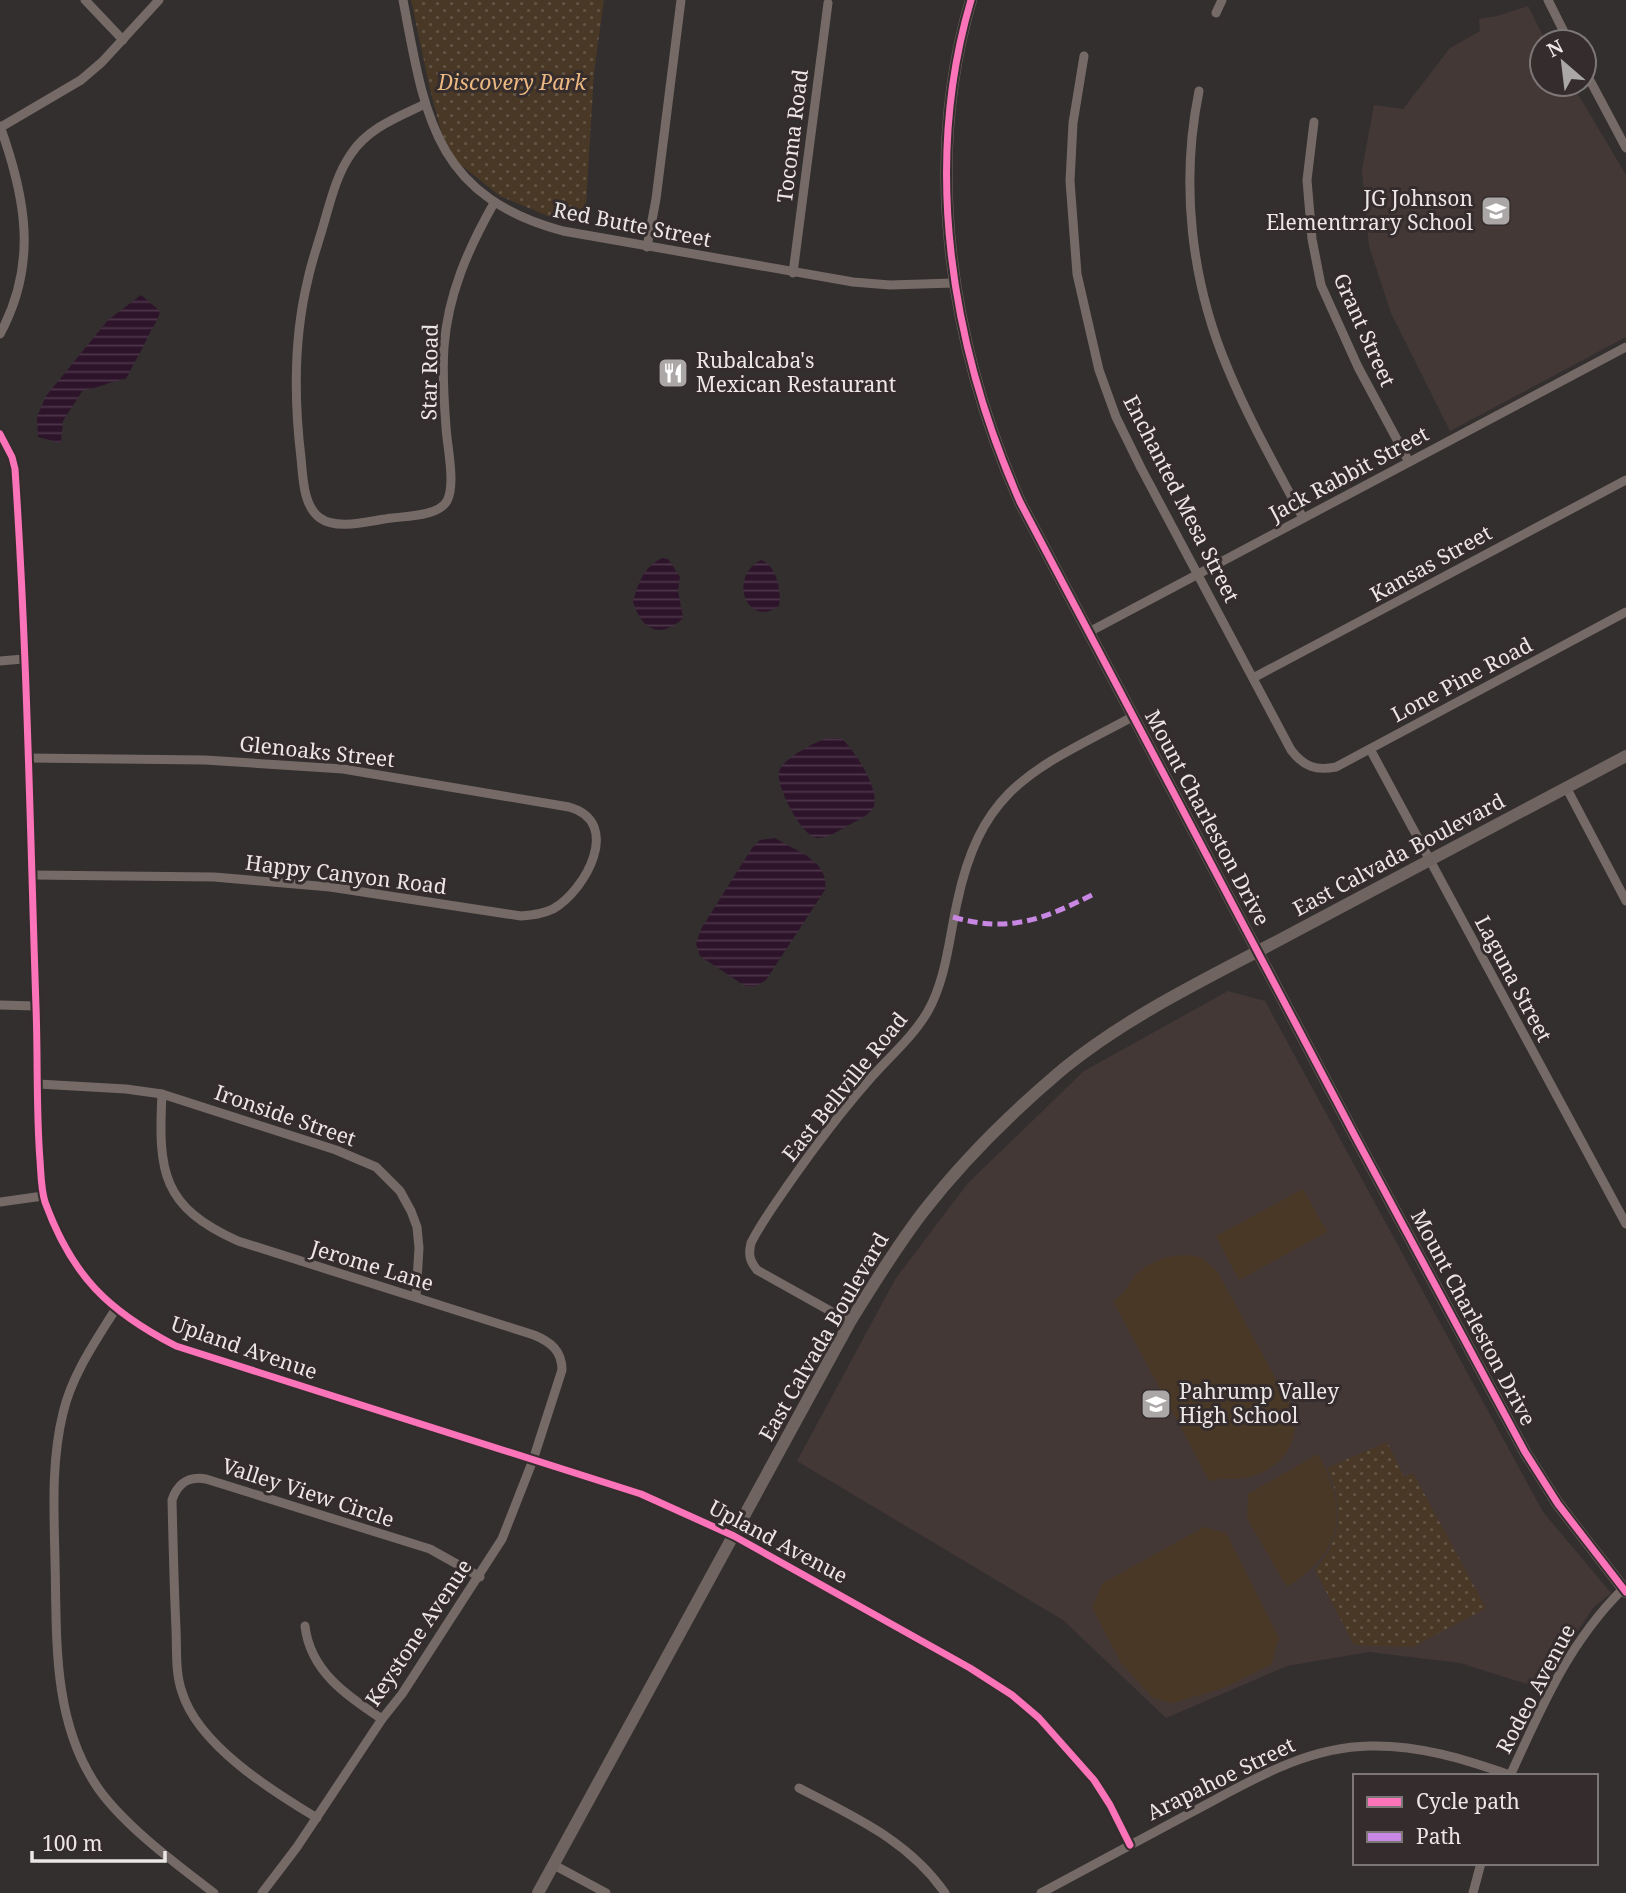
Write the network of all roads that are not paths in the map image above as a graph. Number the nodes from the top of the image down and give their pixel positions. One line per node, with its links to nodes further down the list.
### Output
1 (85, 0): 11 (street)
2 (159, 0): 11 (street)
3 (403, 0): 15 (street, Red Butte Street)
4 (681, 0): 20 (street)
5 (971, 0): 22 (street, Mount Charleston Drive)
6 (1222, 0): 9 (street)
7 (1548, 0): 10 (street)
8 (828, 3): 21 (street, Tocoma Road)
9 (1216, 13)
10 (1563, 28)
11 (123, 40): 17 (street)
12 (1084, 56): 29 (street, Enchanted Mesa Street)
13 (1199, 91): 28 (street)
14 (1598, 95): 18 (street)
15 (425, 104): 19 (street, Red Butte Street); 19 (street, Star Road)
16 (1314, 122): 26 (street, Grant Street)
17 (0, 127): 23 (street)
18 (1626, 148)
19 (494, 203): 20 (street, Red Butte Street)
20 (648, 247): 21 (street, Red Butte Street)
21 (793, 273): 22 (street, Red Butte Street)
22 (954, 283): 31 (street, Mount Charleston Drive)
23 (0, 334)
24 (1626, 347): 26 (street, Jack Rabbit Street)
25 (0, 434): 32 (street, Upland Avenue)
26 (1409, 462): 28 (street, Jack Rabbit Street)
27 (1626, 480): 34 (street, Kansas Street)
28 (1303, 517): 29 (street, Jack Rabbit Street)
29 (1198, 574): 31 (street, Jack Rabbit Street); 34 (street, Enchanted Mesa Street)
30 (1626, 612): 36 (street, Lone Pine Road)
31 (1089, 632): 35 (street, Mount Charleston Drive)
32 (23, 659): 33 (street); 38 (street, Upland Avenue)
33 (0, 661)
34 (1253, 678): 39 (street, Enchanted Mesa Street)
35 (1134, 716): 45 (street, Mount Charleston Drive); 55 (street, East Bellville Road)
36 (1370, 749): 39 (street, Lone Pine Road); 42 (street, Laguna Street)
37 (1626, 756): 40 (street, East Calvada Boulevard)
38 (28, 758): 41 (street, Glenoaks Street); 43 (street, Upland Avenue)
39 (1312, 769)
40 (1566, 788): 42 (street, East Calvada Boulevard); 44 (street)
41 (594, 824): 43 (street, Happy Canyon Road)
42 (1430, 860): 45 (street, East Calvada Boulevard); 52 (street, Laguna Street)
43 (32, 875): 47 (street, Upland Avenue)
44 (1626, 901)
45 (1259, 951): 55 (street, East Calvada Boulevard); 59 (street, Mount Charleston Drive)
46 (0, 1005): 47 (street)
47 (36, 1006): 48 (street, Upland Avenue)
48 (38, 1084): 49 (street, Ironside Street); 50 (street, Upland Avenue)
49 (162, 1094): 53 (street, Jerome Lane); 53 (street, Ironside Street)
50 (43, 1196): 51 (street); 54 (street, Upland Avenue)
51 (0, 1202)
52 (1626, 1224)
53 (416, 1297): 56 (street, Jerome Lane)
54 (116, 1310): 56 (street, Upland Avenue); 69 (street)
55 (850, 1322): 57 (street, East Calvada Boulevard)
56 (533, 1460): 57 (street, Upland Avenue); 58 (street, Keystone Avenue)
57 (734, 1536): 66 (street, Upland Avenue); 67 (street, East Calvada Boulevard)
58 (480, 1577): 61 (street, Keystone Avenue); 65 (street, Valley View Circle)
59 (1625, 1591): 63 (street, Rodeo Avenue)
60 (305, 1626): 61 (street)
61 (382, 1719): 65 (street, Keystone Avenue)
62 (1507, 1774): 66 (street, Arapahoe Street)
63 (1510, 1774)
64 (799, 1788): 73 (street)
65 (317, 1818): 70 (street, Keystone Avenue)
66 (1130, 1845): 74 (street, Arapahoe Street)
67 (554, 1865): 71 (street, East Calvada Boulevard); 72 (street)
68 (1480, 1865): 75 (street)
69 (214, 1893)
70 (262, 1893)
71 (538, 1893)
72 (606, 1893)
73 (945, 1893)
74 (1041, 1893)
75 (1473, 1893)

